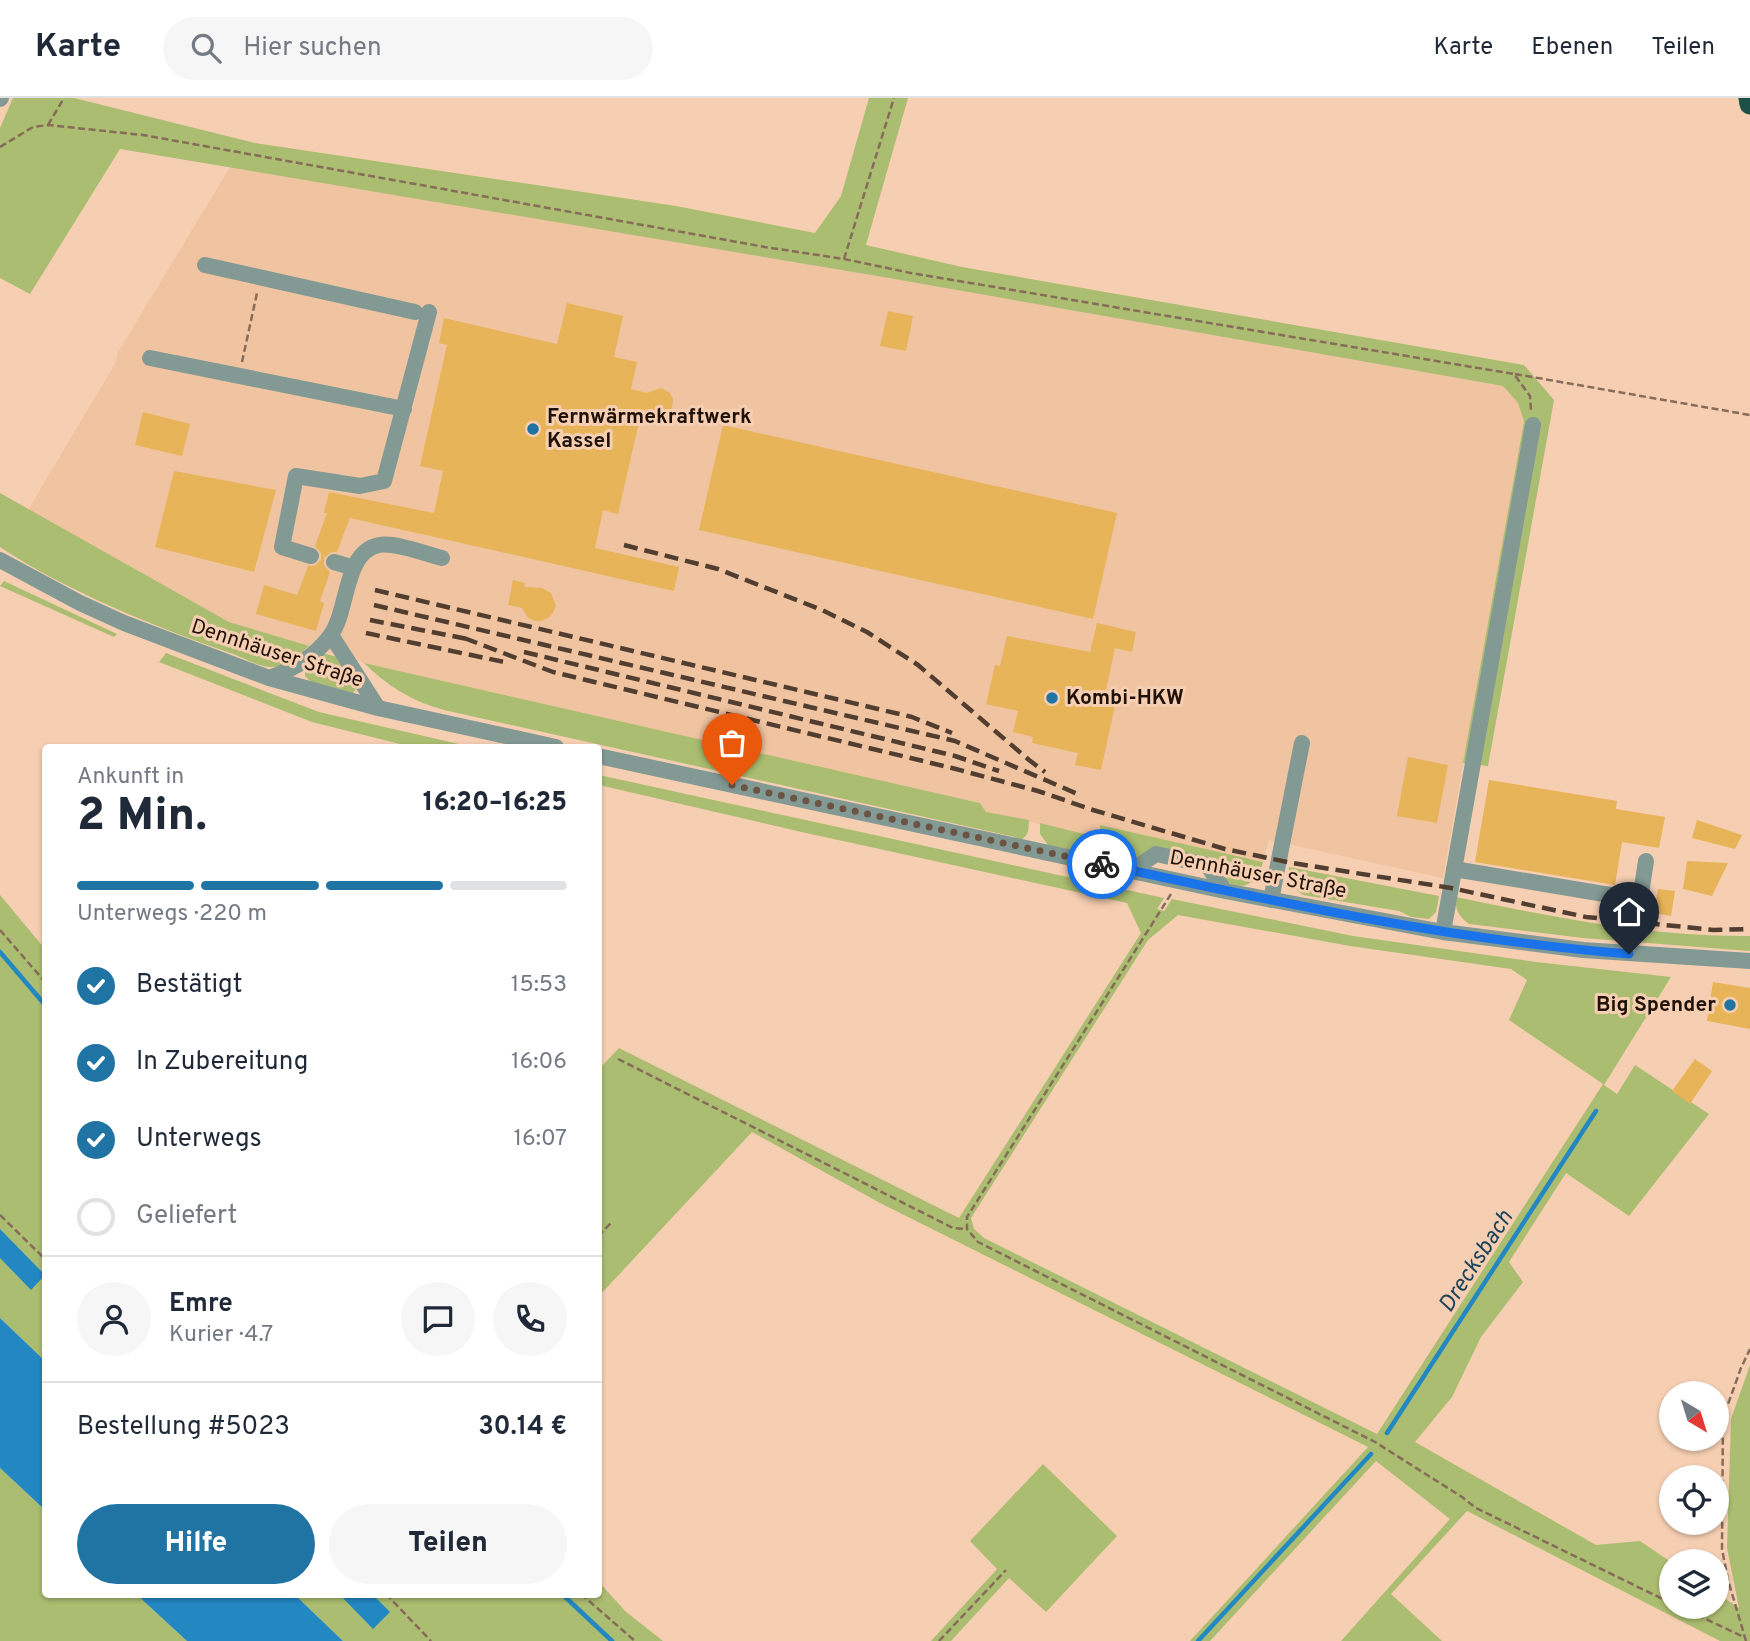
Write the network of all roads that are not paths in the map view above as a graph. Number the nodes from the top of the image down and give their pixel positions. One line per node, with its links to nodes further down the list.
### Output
1 (1749, 98): 2 (highway)
2 (1750, 104)
3 (205, 265): 5 (street)
4 (150, 358): 5 (street)
5 (404, 409): 7 (street)
6 (1533, 425): 19 (street)
7 (311, 556)
8 (442, 558): 11 (street)
9 (0, 560): 13 (street, Dennhäuser Straße)
10 (334, 562): 11 (street)
11 (354, 568): 12 (street)
12 (331, 635): 13 (street); 14 (street)
13 (269, 678): 14 (street, Dennhäuser Straße)
14 (378, 708): 16 (street, Dennhäuser Straße)
15 (1302, 743): 22 (street)
16 (542, 744)
17 (602, 757): 20 (street, Dennhäuser Straße)
18 (1646, 861): 19 (street)
19 (1454, 869): 23 (street)
20 (1131, 871): 21 (street, Dennhäuser Straße); 21 (street)
21 (1225, 891): 22 (street, Dennhäuser Straße)
22 (1271, 900): 23 (street, Dennhäuser Straße)
23 (1443, 932): 24 (street, Dennhäuser Straße)
24 (1750, 961)

